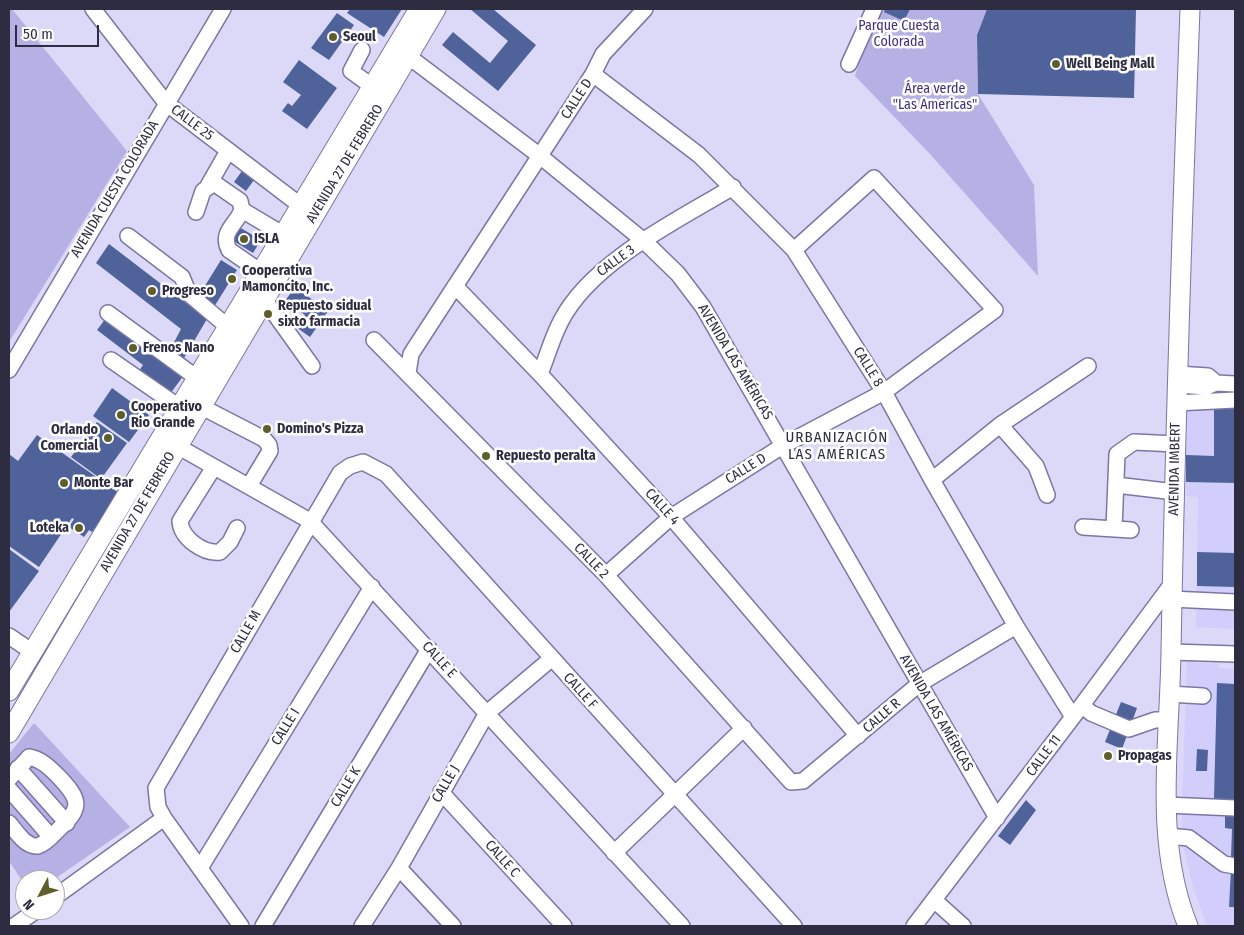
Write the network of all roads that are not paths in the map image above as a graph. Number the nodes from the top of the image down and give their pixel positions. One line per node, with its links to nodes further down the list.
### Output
1 (93, 9): 13 (street, CALLE 25)
2 (223, 9): 13 (street, AVENIDA CUESTA COLORADA)
3 (419, 9): 9 (main road, AVENIDA 27 DE FEBRERO)
4 (436, 9): 9 (main road, AVENIDA 27 DE FEBRERO)
5 (645, 9): 11 (street, CALLE D)
6 (874, 9): 10 (street)
7 (1190, 9): 39 (main road, AVENIDA IMBERT)
8 (362, 50): 12 (street)
9 (403, 53): 12 (main road, AVENIDA 27 DE FEBRERO); 15 (street, AVENIDA LAS AMÉRICAS); 19 (main road, AVENIDA 27 DE FEBRERO)
10 (849, 64)
11 (594, 74): 15 (street, CALLE D); 17 (street, CALLE 8)
12 (373, 87): 19 (main road, AVENIDA 27 DE FEBRERO)
13 (166, 104): 14 (street, CALLE 25); 34 (street, AVENIDA CUESTA COLORADA)
14 (228, 151): 16 (street); 19 (street, CALLE 25)
15 (540, 156): 23 (street, AVENIDA LAS AMÉRICAS); 26 (street, CALLE D)
16 (208, 186): 18 (street); 20 (street)
17 (733, 187): 23 (street, CALLE 3); 24 (street, CALLE 8)
18 (242, 210): 21 (street); 25 (street)
19 (307, 210): 21 (main road, AVENIDA 27 DE FEBRERO); 27 (main road, AVENIDA 27 DE FEBRERO)
20 (196, 212)
21 (284, 235): 25 (main road, AVENIDA 27 DE FEBRERO)
22 (128, 236): 29 (street)
23 (644, 241): 36 (street, CALLE 3); 47 (street, AVENIDA LAS AMÉRICAS)
24 (794, 250): 40 (street, CALLE 8); 40 (street, CALLE D)
25 (261, 272): 29 (main road, AVENIDA 27 DE FEBRERO)
26 (455, 286): 35 (street, CALLE D); 36 (street, CALLE 4)
27 (264, 299): 32 (street); 42 (main road, AVENIDA 27 DE FEBRERO)
28 (108, 313): 37 (street)
29 (228, 327): 37 (main road, AVENIDA 27 DE FEBRERO)
30 (374, 340): 35 (street, CALLE 2)
31 (111, 360): 43 (street)
32 (312, 366)
33 (1088, 366): 44 (street)
34 (9, 370)
35 (408, 374): 61 (street, CALLE 2)
36 (540, 374): 55 (street, CALLE 4)
37 (196, 378): 43 (main road, AVENIDA 27 DE FEBRERO)
38 (1235, 384): 39 (street)
39 (1177, 387): 41 (street); 46 (main road, AVENIDA IMBERT)
40 (884, 392): 47 (street, CALLE D); 50 (street, CALLE 8)
41 (1235, 400)
42 (200, 406): 45 (main road, AVENIDA 27 DE FEBRERO); 52 (street)
43 (179, 408): 45 (main road, AVENIDA 27 DE FEBRERO)
44 (1000, 425): 50 (street); 54 (street)
45 (168, 441): 49 (street, CALLE E); 68 (main road, AVENIDA 27 DE FEBRERO); 80 (main road, AVENIDA 27 DE FEBRERO)
46 (1176, 444): 51 (street); 53 (main road, AVENIDA IMBERT)
47 (784, 445): 55 (street, CALLE D); 72 (street, AVENIDA LAS AMÉRICAS)
48 (364, 462): 56 (street, CALLE M); 71 (street, CALLE F)
49 (214, 467): 52 (street, CALLE E); 58 (street)
50 (932, 480): 65 (street, CALLE 8)
51 (1116, 485): 53 (street); 59 (street)
52 (249, 486): 56 (street, CALLE E)
53 (1175, 492): 63 (main road, AVENIDA IMBERT)
54 (1046, 495)
55 (671, 517): 61 (street, CALLE D); 81 (street, CALLE 4)
56 (310, 521): 62 (street, CALLE E); 89 (street, CALLE M)
57 (1083, 527): 59 (street)
58 (238, 528)
59 (1114, 529): 60 (street)
60 (1131, 530)
61 (606, 576): 79 (street, CALLE 2)
62 (372, 587): 67 (street, CALLE E); 97 (street, CALLE I)
63 (1171, 592): 64 (street); 69 (main road, AVENIDA IMBERT); 76 (street, CALLE 11)
64 (1235, 602)
65 (1016, 626): 72 (street, CALLE R); 76 (street, CALLE 8)
66 (9, 636): 68 (street)
67 (429, 649): 77 (street, CALLE E); 102 (street, CALLE K)
68 (31, 651): 73 (main road, AVENIDA 27 DE FEBRERO)
69 (1171, 652): 70 (street); 74 (main road, AVENIDA IMBERT)
70 (1235, 654)
71 (551, 659): 77 (street, CALLE J); 86 (street, CALLE F)
72 (919, 684): 81 (street, CALLE R); 90 (street, AVENIDA LAS AMÉRICAS)
73 (9, 691)
74 (1169, 694): 75 (street); 78 (main road, AVENIDA IMBERT)
75 (1203, 696)
76 (1078, 711): 78 (street); 90 (street, CALLE 11)
77 (488, 713): 85 (street, CALLE J); 95 (street, CALLE E)
78 (1168, 720): 87 (main road, AVENIDA IMBERT)
79 (744, 728): 83 (street, CALLE 2); 86 (street)
80 (9, 733)
81 (858, 736): 83 (street, CALLE R)
82 (13, 774): 92 (street); 92 (street)
83 (803, 782)
84 (9, 789): 93 (street)
85 (441, 792): 98 (street, CALLE J); 105 (street, CALLE C)
86 (674, 794): 95 (street); 107 (street, CALLE F)
87 (1166, 805): 88 (street); 94 (main road, AVENIDA IMBERT)
88 (1235, 808)
89 (164, 818): 97 (street, CALLE M); 99 (street)
90 (997, 818): 100 (street, CALLE 11)
91 (9, 823): 93 (street)
92 (67, 823): 93 (street)
93 (51, 836)
94 (1168, 836): 96 (street); 110 (main road, AVENIDA IMBERT)
95 (614, 853): 106 (street, CALLE E)
96 (1235, 866)
97 (200, 868): 101 (street, CALLE M)
98 (399, 868): 103 (street, CALLE J); 104 (street)
99 (65, 890)
100 (934, 900): 108 (street, CALLE 11); 109 (street)
101 (241, 926)
102 (263, 926)
103 (362, 926)
104 (453, 926)
105 (564, 926)
106 (682, 926)
107 (794, 926)
108 (914, 926)
109 (963, 926)
110 (1188, 926)

